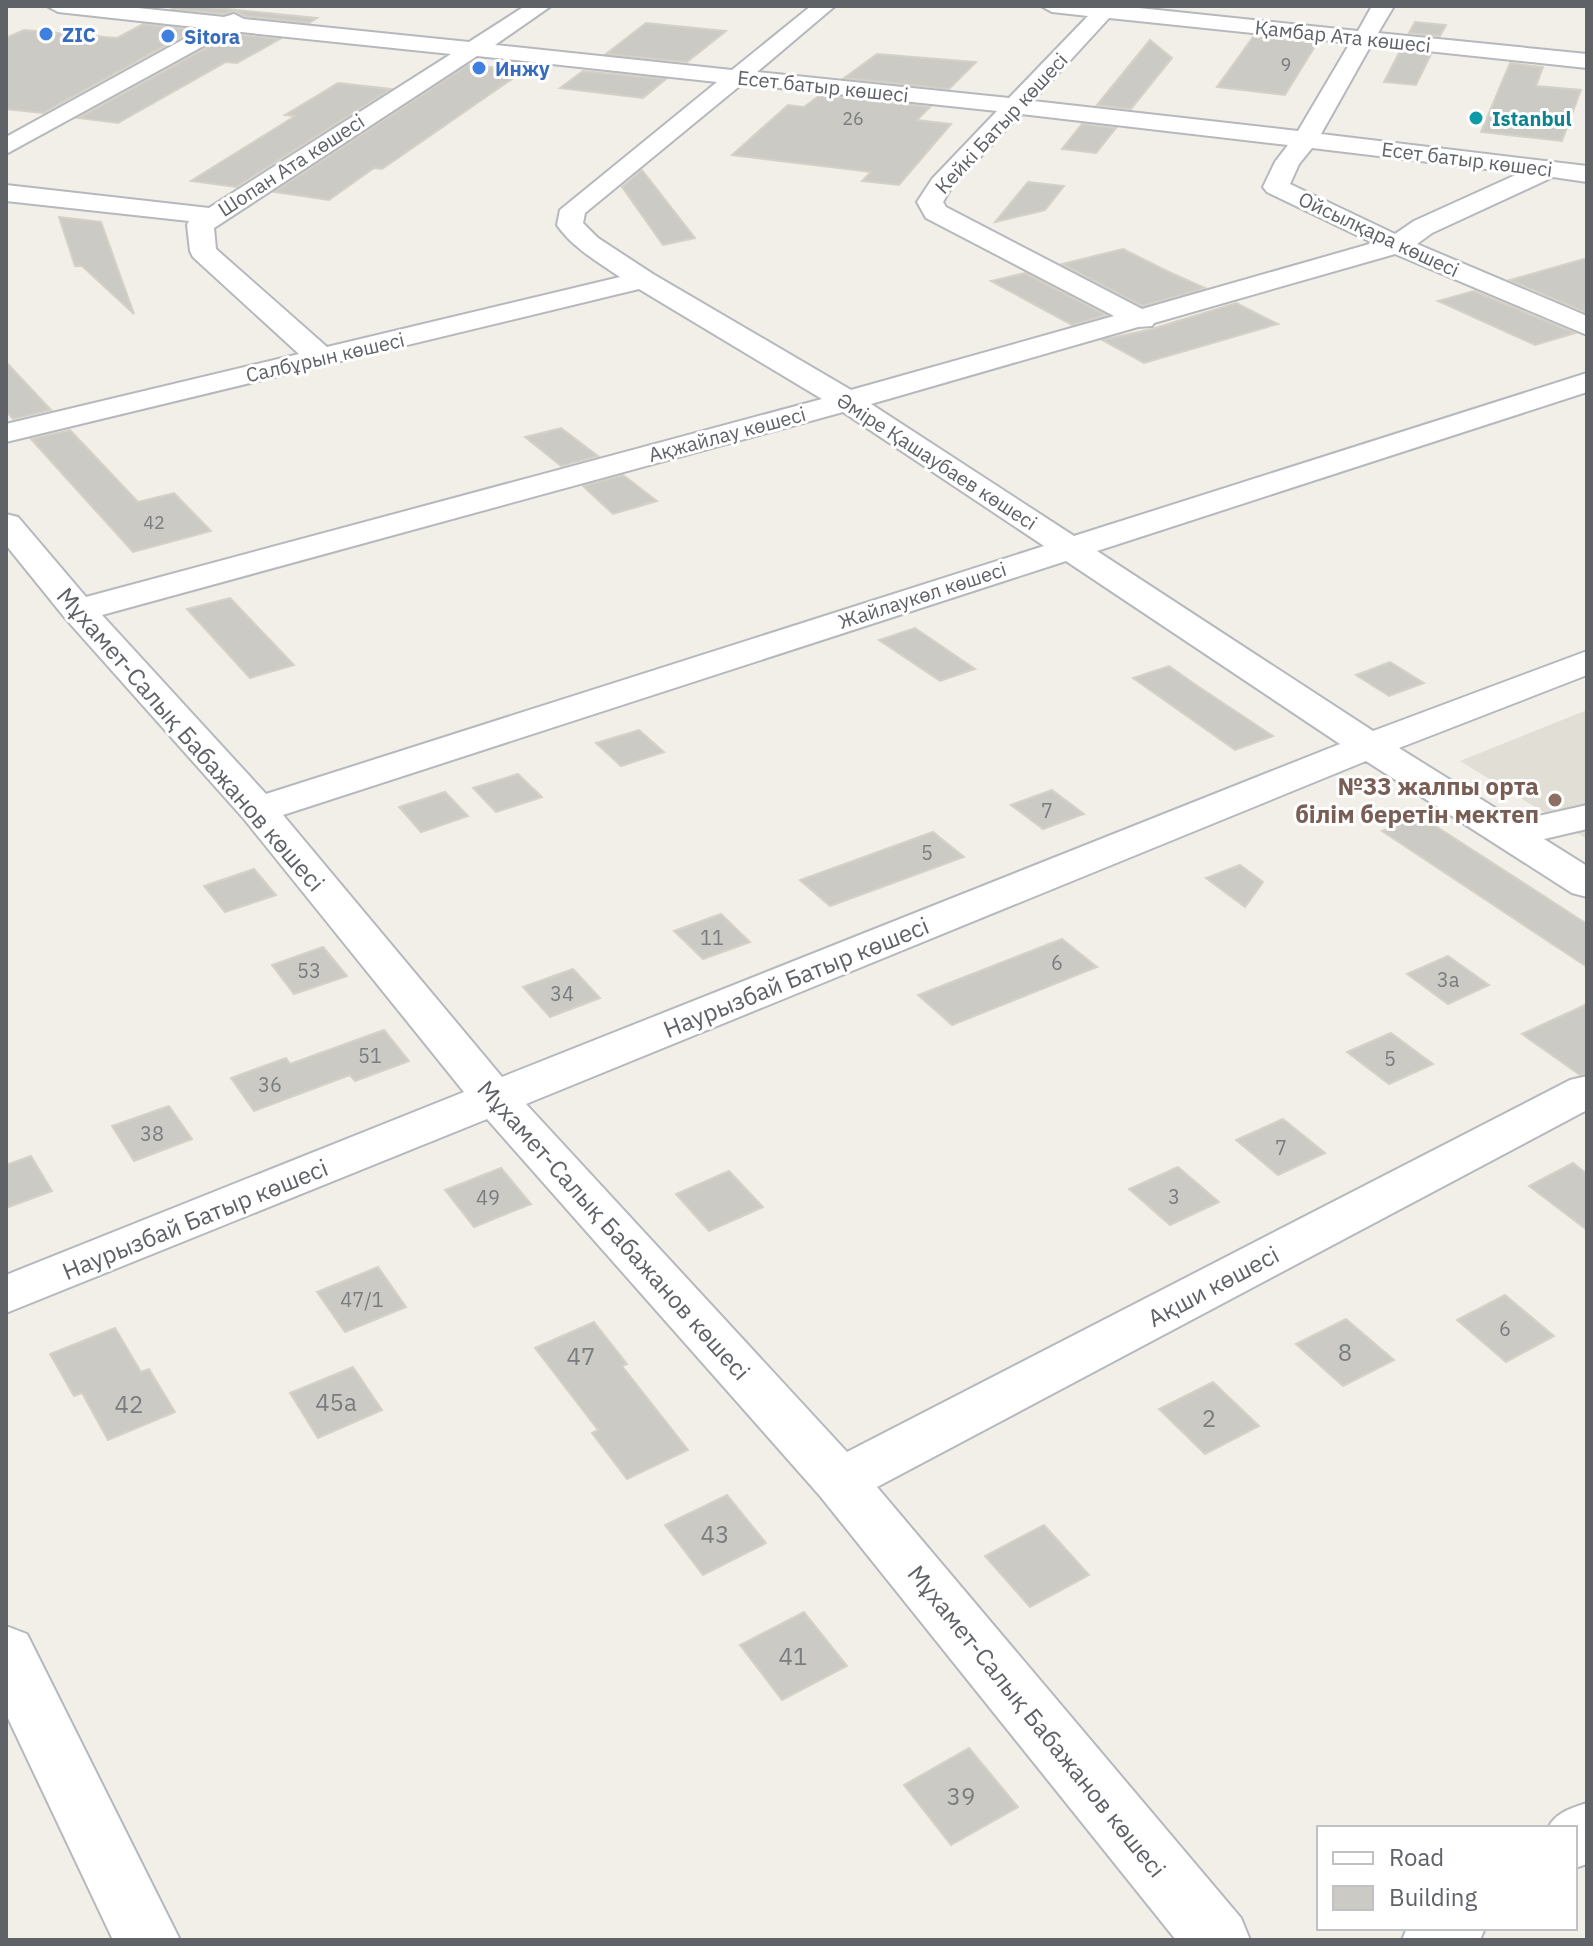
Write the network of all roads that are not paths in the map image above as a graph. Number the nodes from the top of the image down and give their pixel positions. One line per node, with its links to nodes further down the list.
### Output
1 (58, 6): 8 (street, Есет батыр көшесі)
2 (261, 6): 8 (street)
3 (540, 6): 10 (street, Шопан Ата көшесі)
4 (824, 6): 12 (street, Әміре Қашаубаев көшесі)
5 (1052, 6): 7 (street, Қамбар Ата көшесі)
6 (1383, 6): 9 (street, Ойсылқара көшесі)
7 (1107, 9): 9 (street, Қамбар Ата көшесі); 13 (street, Кейкі Батыр көшесі)
8 (228, 23): 10 (street, Есет батыр көшесі); 15 (street)
9 (1365, 38): 11 (street, Қамбар Ата көшесі); 14 (street, Ойсылқара көшесі)
10 (472, 48): 12 (street, Есет батыр көшесі); 18 (street, Шопан Ата көшесі)
11 (1587, 61)
12 (737, 77): 13 (street, Есет батыр көшесі); 20 (street, Әміре Қашаубаев көшесі)
13 (1015, 107): 14 (street, Есет батыр көшесі); 21 (street, Кейкі Батыр көшесі)
14 (1306, 139): 16 (street, Есет батыр көшесі); 19 (street, Ойсылқара көшесі)
15 (6, 147)
16 (1571, 166): 19 (street, Ақжайлау көшесі)
17 (6, 193): 18 (street)
18 (213, 216): 23 (street, Шопан Ата көшесі)
19 (1397, 245): 21 (street, Ақжайлау көшесі); 22 (street, Ойсылқара көшесі)
20 (643, 280): 23 (street, Салбұрын көшесі); 25 (street, Әміре Қашаубаев көшесі)
21 (1142, 320): 25 (street, Ақжайлау көшесі)
22 (1587, 326)
23 (322, 358): 26 (street, Салбұрын көшесі)
24 (1587, 382): 28 (street, Жайлаукөл көшесі)
25 (847, 401): 28 (street, Әміре Қашаубаев көшесі); 29 (street, Ақжайлау көшесі)
26 (6, 433)
27 (6, 524): 29 (street, Мұхамет-Салық Бабажанов көшесі)
28 (1070, 547): 31 (street, Әміре Қашаубаев көшесі); 32 (street, Жайлаукөл көшесі)
29 (78, 610): 32 (street, Мұхамет-Салық Бабажанов көшесі)
30 (1587, 662): 31 (street, Наурызбай Батыр көшесі)
31 (1369, 746): 34 (street, Әміре Қашаубаев көшесі); 37 (street, Наурызбай Батыр көшесі)
32 (258, 810): 37 (street, Мұхамет-Салық Бабажанов көшесі)
33 (1587, 817): 34 (street)
34 (1509, 835): 35 (street, Әміре Қашаубаев көшесі)
35 (1587, 884)
36 (1587, 1091): 39 (street, Ақши көшесі)
37 (495, 1099): 38 (street, Наурызбай Батыр көшесі); 39 (street, Мұхамет-Салық Бабажанов көшесі)
38 (6, 1295)
39 (840, 1481): 42 (street, Мұхамет-Салық Бабажанов көшесі)
40 (6, 1651): 41 (street)
41 (147, 1940)
42 (1217, 1940)

